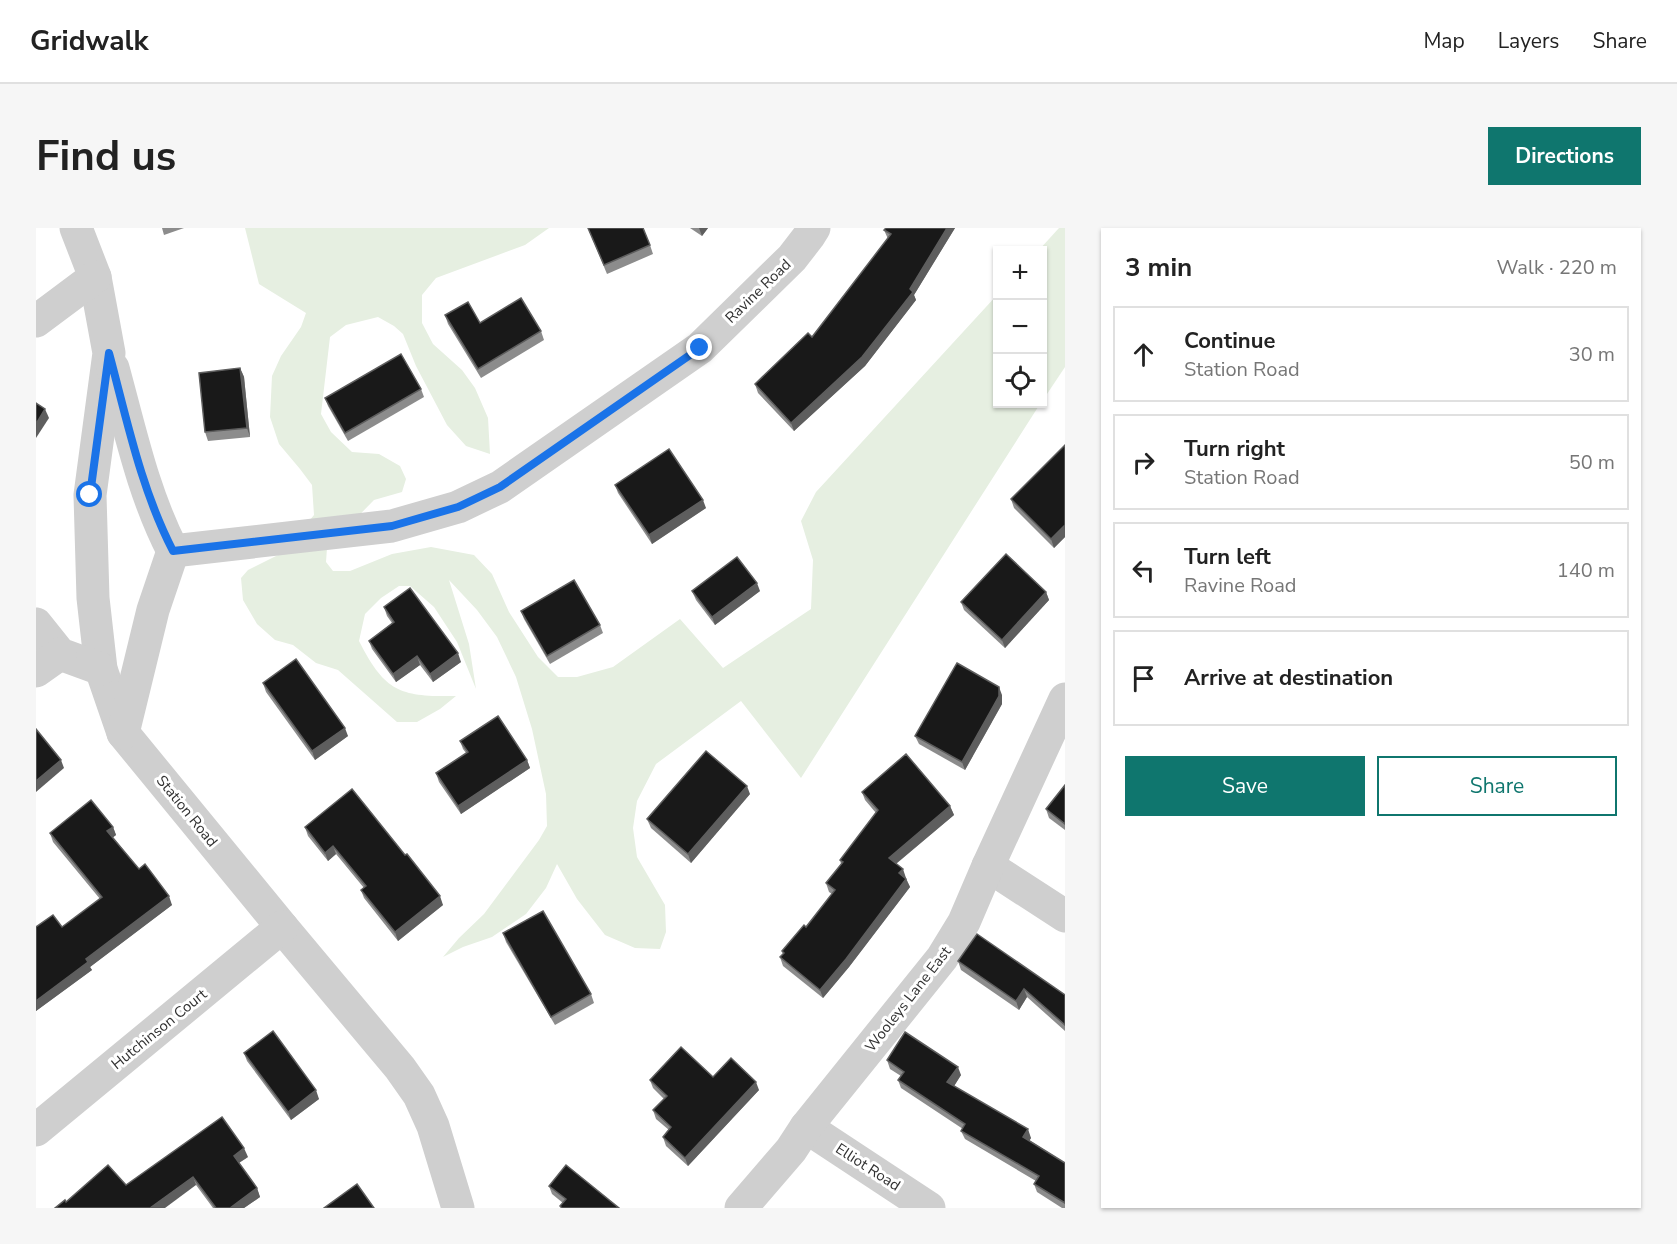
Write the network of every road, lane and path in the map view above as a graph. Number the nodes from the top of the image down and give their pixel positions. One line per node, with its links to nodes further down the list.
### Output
1 (76, 228): 3 (street, Station Road)
2 (814, 228): 6 (street, Ravine Road)
3 (94, 277): 4 (street); 5 (street, Station Road)
4 (36, 321)
5 (109, 353): 6 (street, Station Road); 9 (street, Station Road)
6 (173, 551): 11 (street)
7 (36, 624): 8 (street)
8 (48, 662): 9 (street)
9 (100, 669): 11 (street, Station Road)
10 (1065, 699): 12 (street, Wooleys Lane East)
11 (123, 733): 14 (street, Station Road)
12 (988, 866): 13 (street); 15 (street, Wooleys Lane East)
13 (1065, 916)
14 (282, 927): 16 (street, Hutchinson Court); 17 (street, Station Road)
15 (806, 1127): 18 (street, Wooleys Lane East); 19 (street, Elliot Road)
16 (36, 1130)
17 (458, 1208)
18 (741, 1208)
19 (929, 1208)

